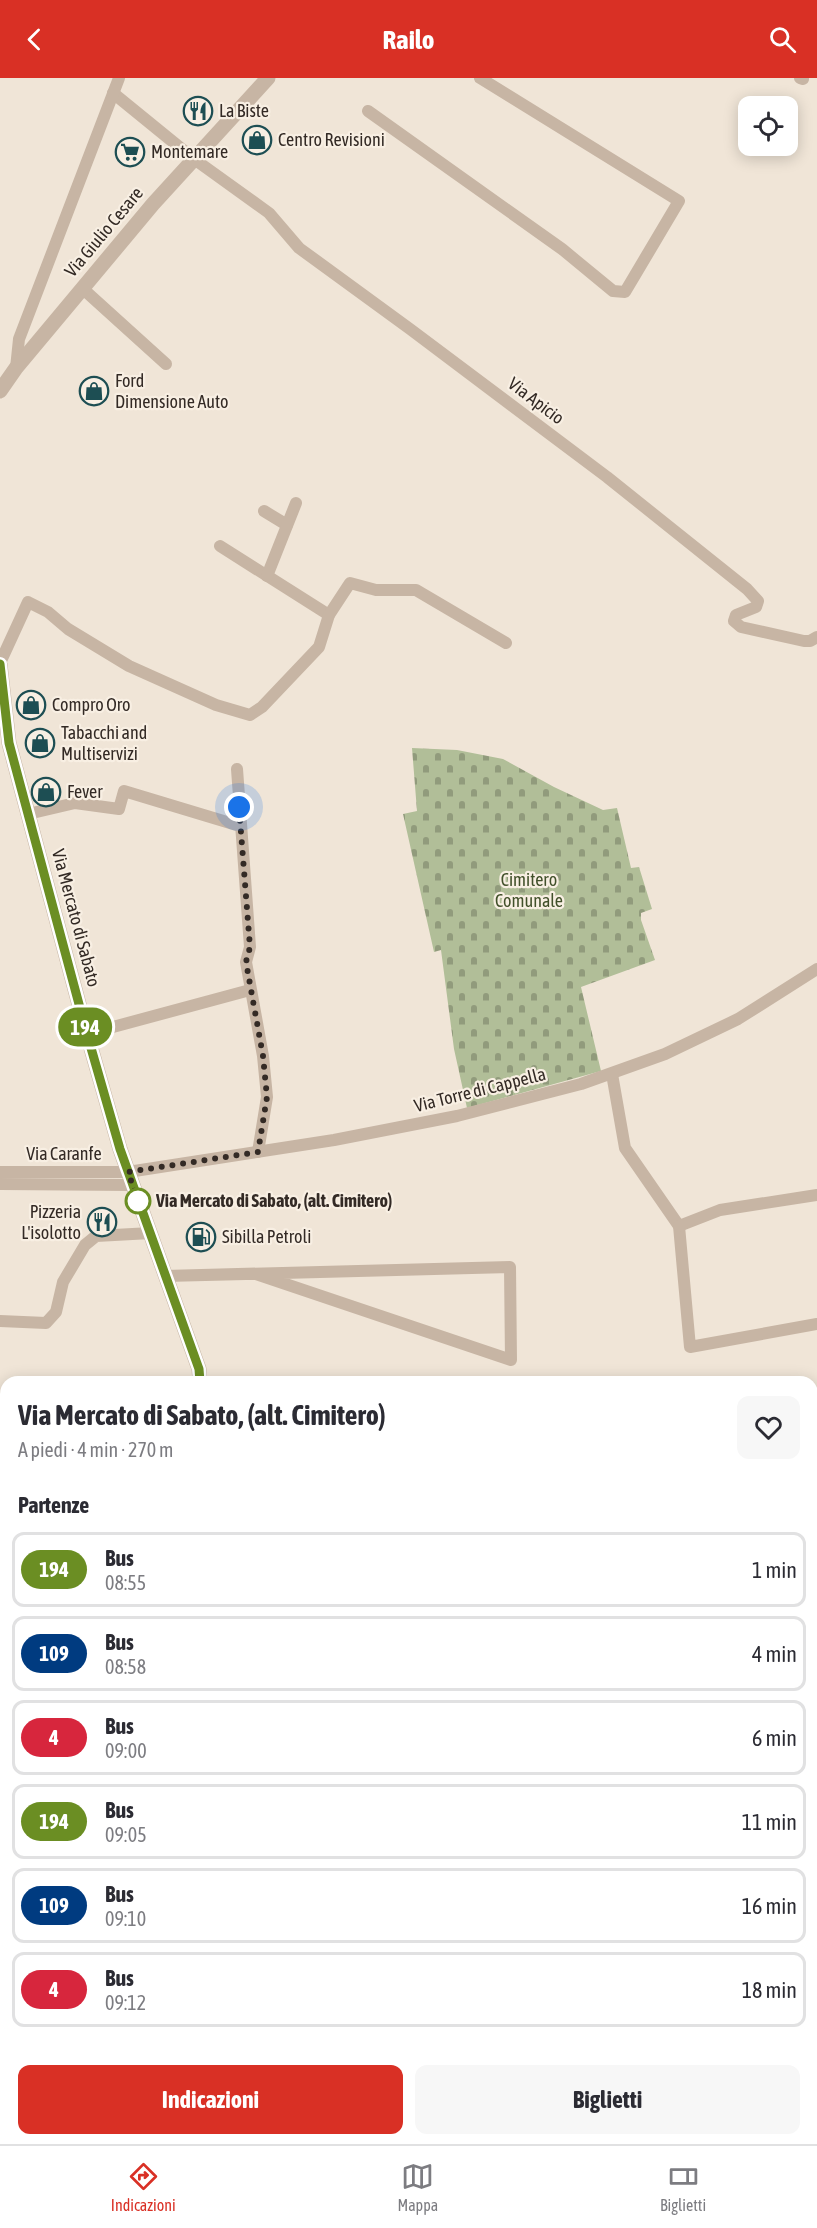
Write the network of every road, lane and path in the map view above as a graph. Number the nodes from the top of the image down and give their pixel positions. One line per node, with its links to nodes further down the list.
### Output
1 (119, 78): 4 (street)
2 (268, 78): 6 (street, Via Giulio Cesare)
3 (480, 78): 5 (street)
4 (113, 93): 6 (street); 9 (street)
5 (368, 111)
6 (194, 159): 7 (street, Via Giulio Cesare); 18 (street, Via Apicio)
7 (82, 288): 8 (street); 9 (street, Via Giulio Cesare)
8 (166, 364)
9 (16, 368): 10 (street); 11 (street, Via Giulio Cesare)
10 (0, 370)
11 (0, 391)
12 (296, 503): 14 (street)
13 (264, 511): 14 (street)
14 (287, 525): 16 (street)
15 (220, 546): 16 (street)
16 (267, 576): 17 (street)
17 (329, 615): 19 (street); 20 (street)
18 (817, 637)
19 (506, 643)
20 (0, 664): 22 (street, Via Mercato di Sabato)
21 (237, 769): 23 (street)
22 (28, 814): 23 (street); 26 (street, Via Mercato di Sabato)
23 (240, 826): 25 (street)
24 (817, 969): 27 (street, Via Torre di Cappella)
25 (250, 990): 26 (street); 28 (street)
26 (87, 1034): 30 (street, Via Mercato di Sabato)
27 (612, 1074): 28 (street, Via Torre di Cappella); 33 (street)
28 (258, 1152): 30 (street, Via Torre di Cappella)
29 (0, 1172): 30 (street, Via Caranfe)
30 (130, 1179): 31 (street); 34 (street, Via Mercato di Sabato)
31 (0, 1184)
32 (817, 1195): 33 (street)
33 (679, 1226): 38 (street)
34 (151, 1233): 36 (street, Via Mercato di Sabato); 37 (street)
35 (256, 1274): 35 (street); 36 (street)
36 (165, 1276): 39 (street, Via Mercato di Sabato)
37 (0, 1321)
38 (817, 1324)
39 (200, 1376)

